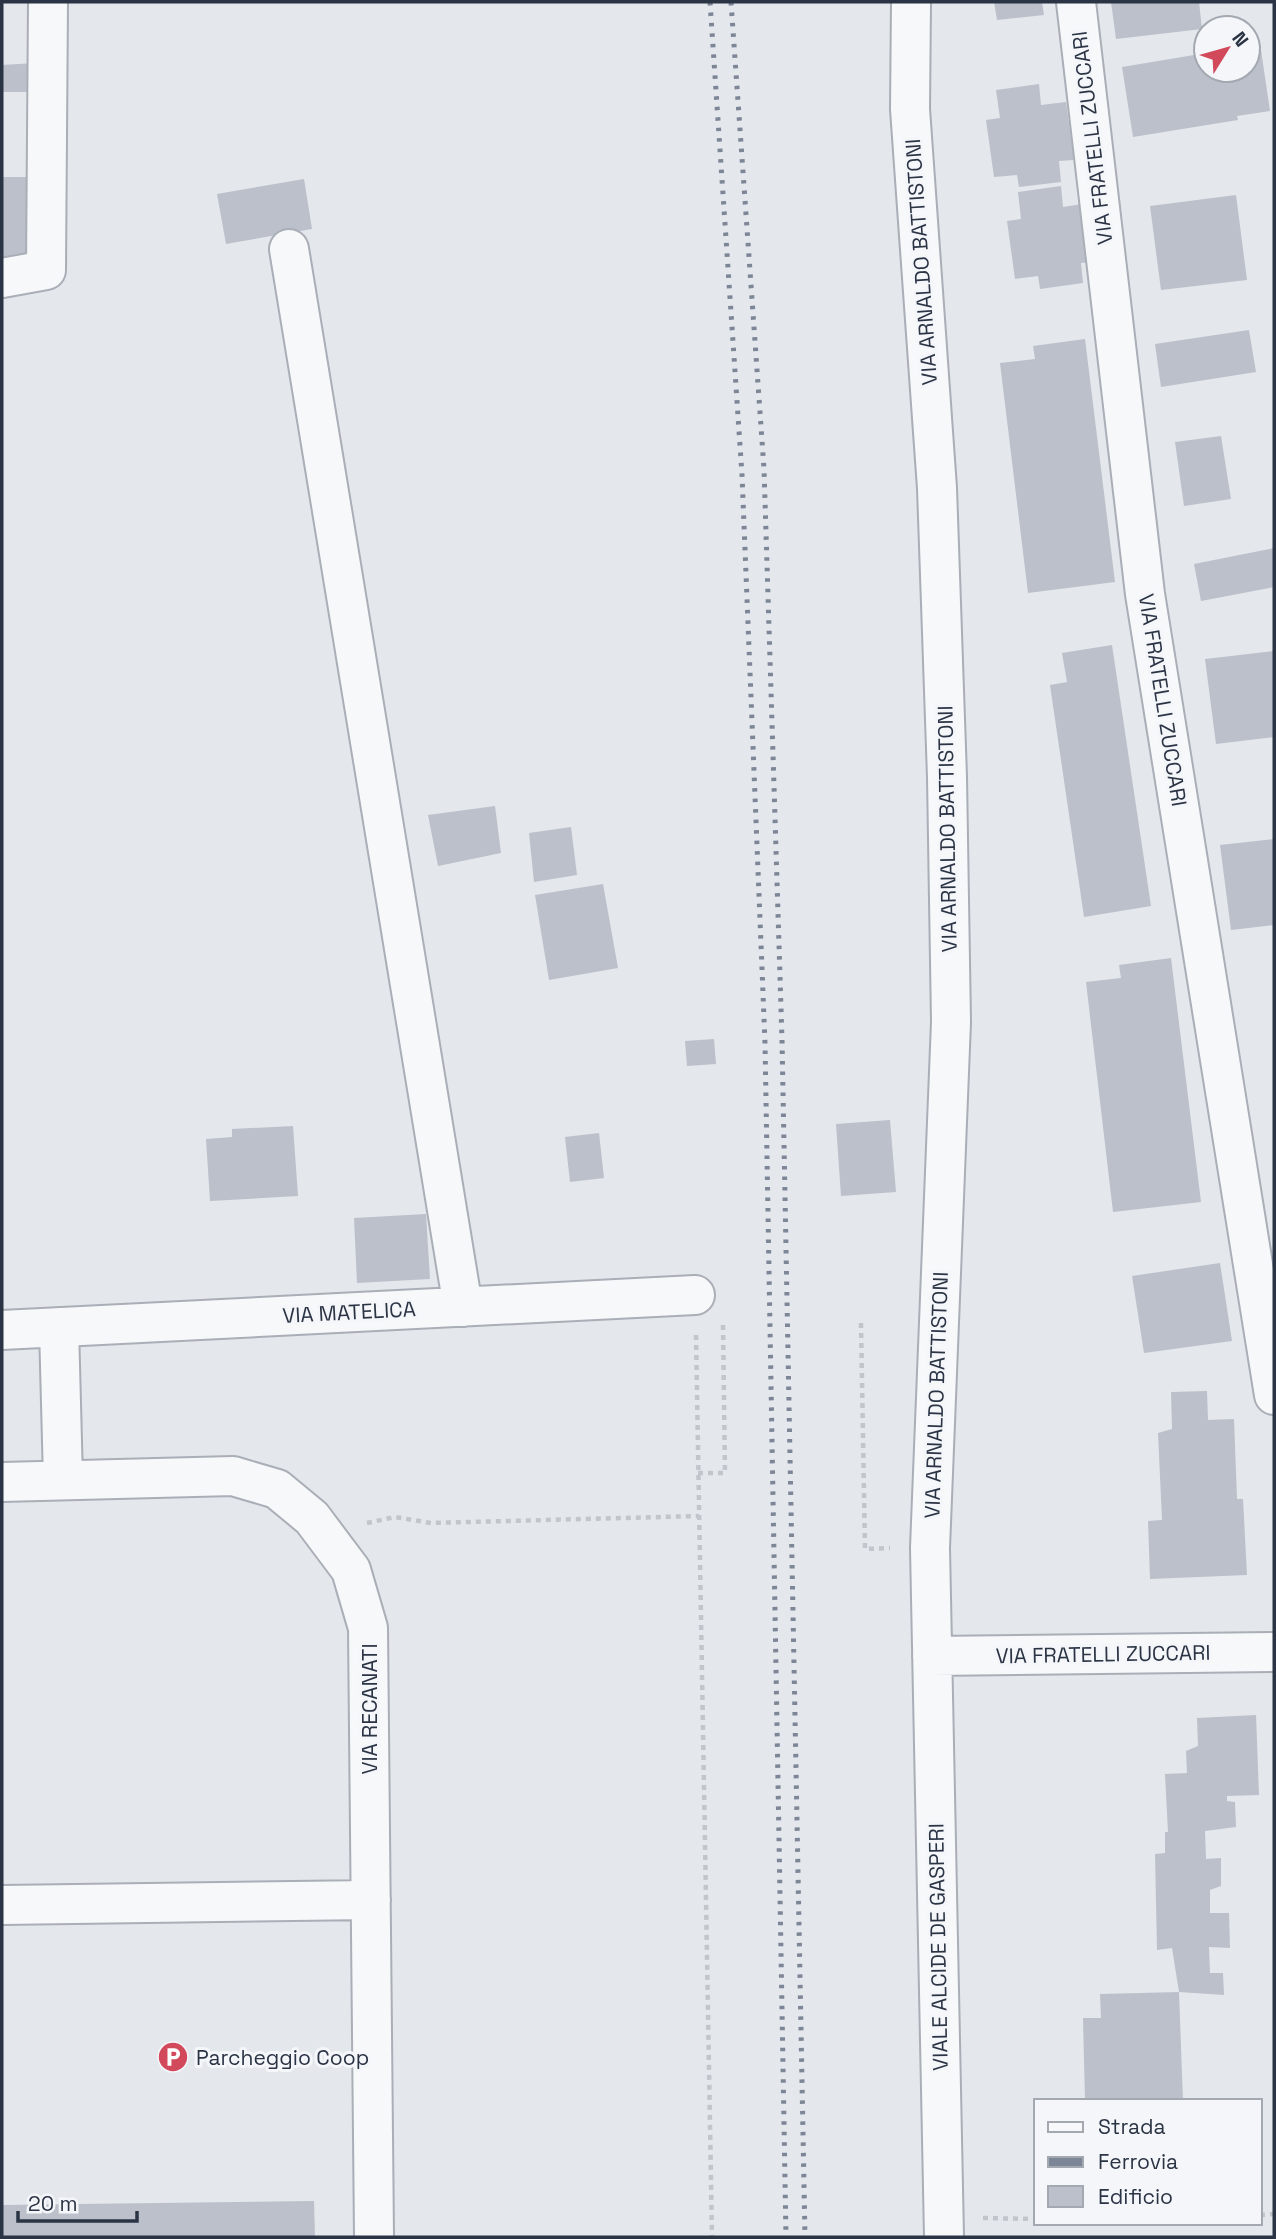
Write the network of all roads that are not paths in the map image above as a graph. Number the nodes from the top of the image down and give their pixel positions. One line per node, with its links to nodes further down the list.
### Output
1 (48, 2): 5 (street)
2 (911, 2): 14 (street, VIA ARNALDO BATTISTONI)
3 (1076, 2): 10 (street, VIA FRATELLI ZUCCARI)
4 (289, 249): 7 (street)
5 (2, 278)
6 (695, 1295): 7 (street, VIA MATELICA)
7 (463, 1307): 8 (street, VIA MATELICA)
8 (59, 1327): 9 (street, VIA MATELICA); 11 (street)
9 (2, 1330)
10 (1274, 1395)
11 (63, 1480): 12 (street, VIA RECANATI); 15 (street, VIA RECANATI)
12 (2, 1482)
13 (1274, 1652): 14 (street, VIA FRATELLI ZUCCARI)
14 (932, 1656): 17 (street, VIALE ALCIDE DE GASPERI)
15 (371, 1900): 16 (street); 18 (street, VIA RECANATI)
16 (2, 1905)
17 (944, 2221)
18 (374, 2237)

